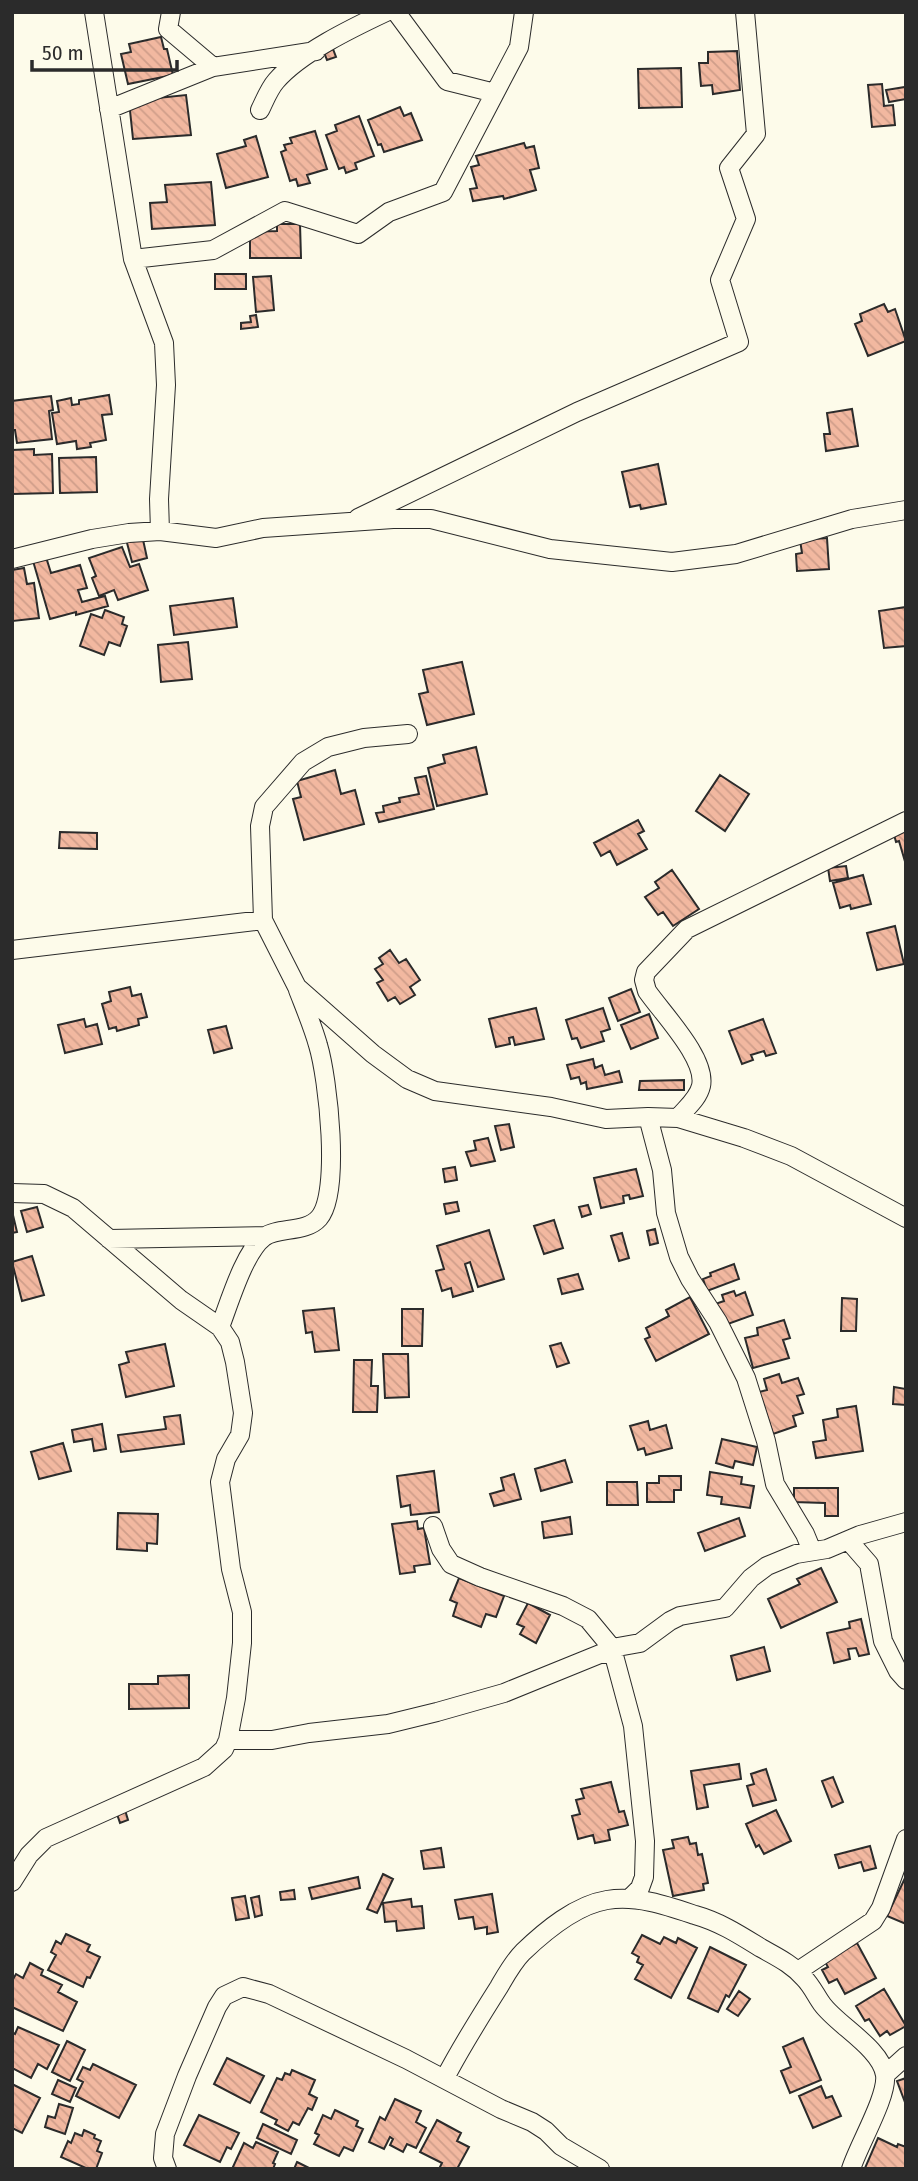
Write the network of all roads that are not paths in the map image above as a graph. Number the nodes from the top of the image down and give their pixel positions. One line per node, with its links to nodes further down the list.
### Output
1 (94, 12): 10 (street)
2 (171, 12): 8 (street)
3 (386, 12): 7 (street)
4 (396, 12): 9 (street)
5 (524, 12): 9 (street)
6 (745, 12): 14 (street)
7 (316, 51): 8 (street); 11 (street)
8 (213, 67): 10 (street)
9 (495, 93): 12 (street)
10 (109, 109): 12 (street)
11 (260, 110)
12 (133, 259): 15 (street)
13 (906, 510): 14 (street)
14 (350, 522): 15 (street)
15 (160, 531): 16 (street)
16 (12, 559)
17 (408, 734): 19 (street)
18 (906, 821): 23 (street)
19 (263, 920): 20 (street); 21 (street)
20 (12, 950)
21 (297, 987): 22 (street); 26 (street)
22 (648, 1116): 23 (street); 32 (street)
23 (678, 1118): 25 (street)
24 (12, 1193): 27 (street)
25 (906, 1218)
26 (265, 1236): 27 (street); 28 (street)
27 (109, 1239): 28 (street)
28 (220, 1327): 35 (street)
29 (906, 1522): 31 (street)
30 (433, 1526): 33 (street)
31 (849, 1541): 32 (street); 34 (street)
32 (812, 1551): 33 (street)
33 (612, 1651): 35 (street); 38 (street)
34 (906, 1680)
35 (228, 1740): 37 (street)
36 (906, 1839): 39 (street)
37 (12, 1882)
38 (629, 1899): 39 (street); 42 (street)
39 (798, 1971): 41 (street)
40 (906, 2056): 41 (street)
41 (885, 2075): 45 (street)
42 (446, 2078): 43 (street); 44 (street)
43 (167, 2169)
44 (600, 2169)
45 (851, 2169)

